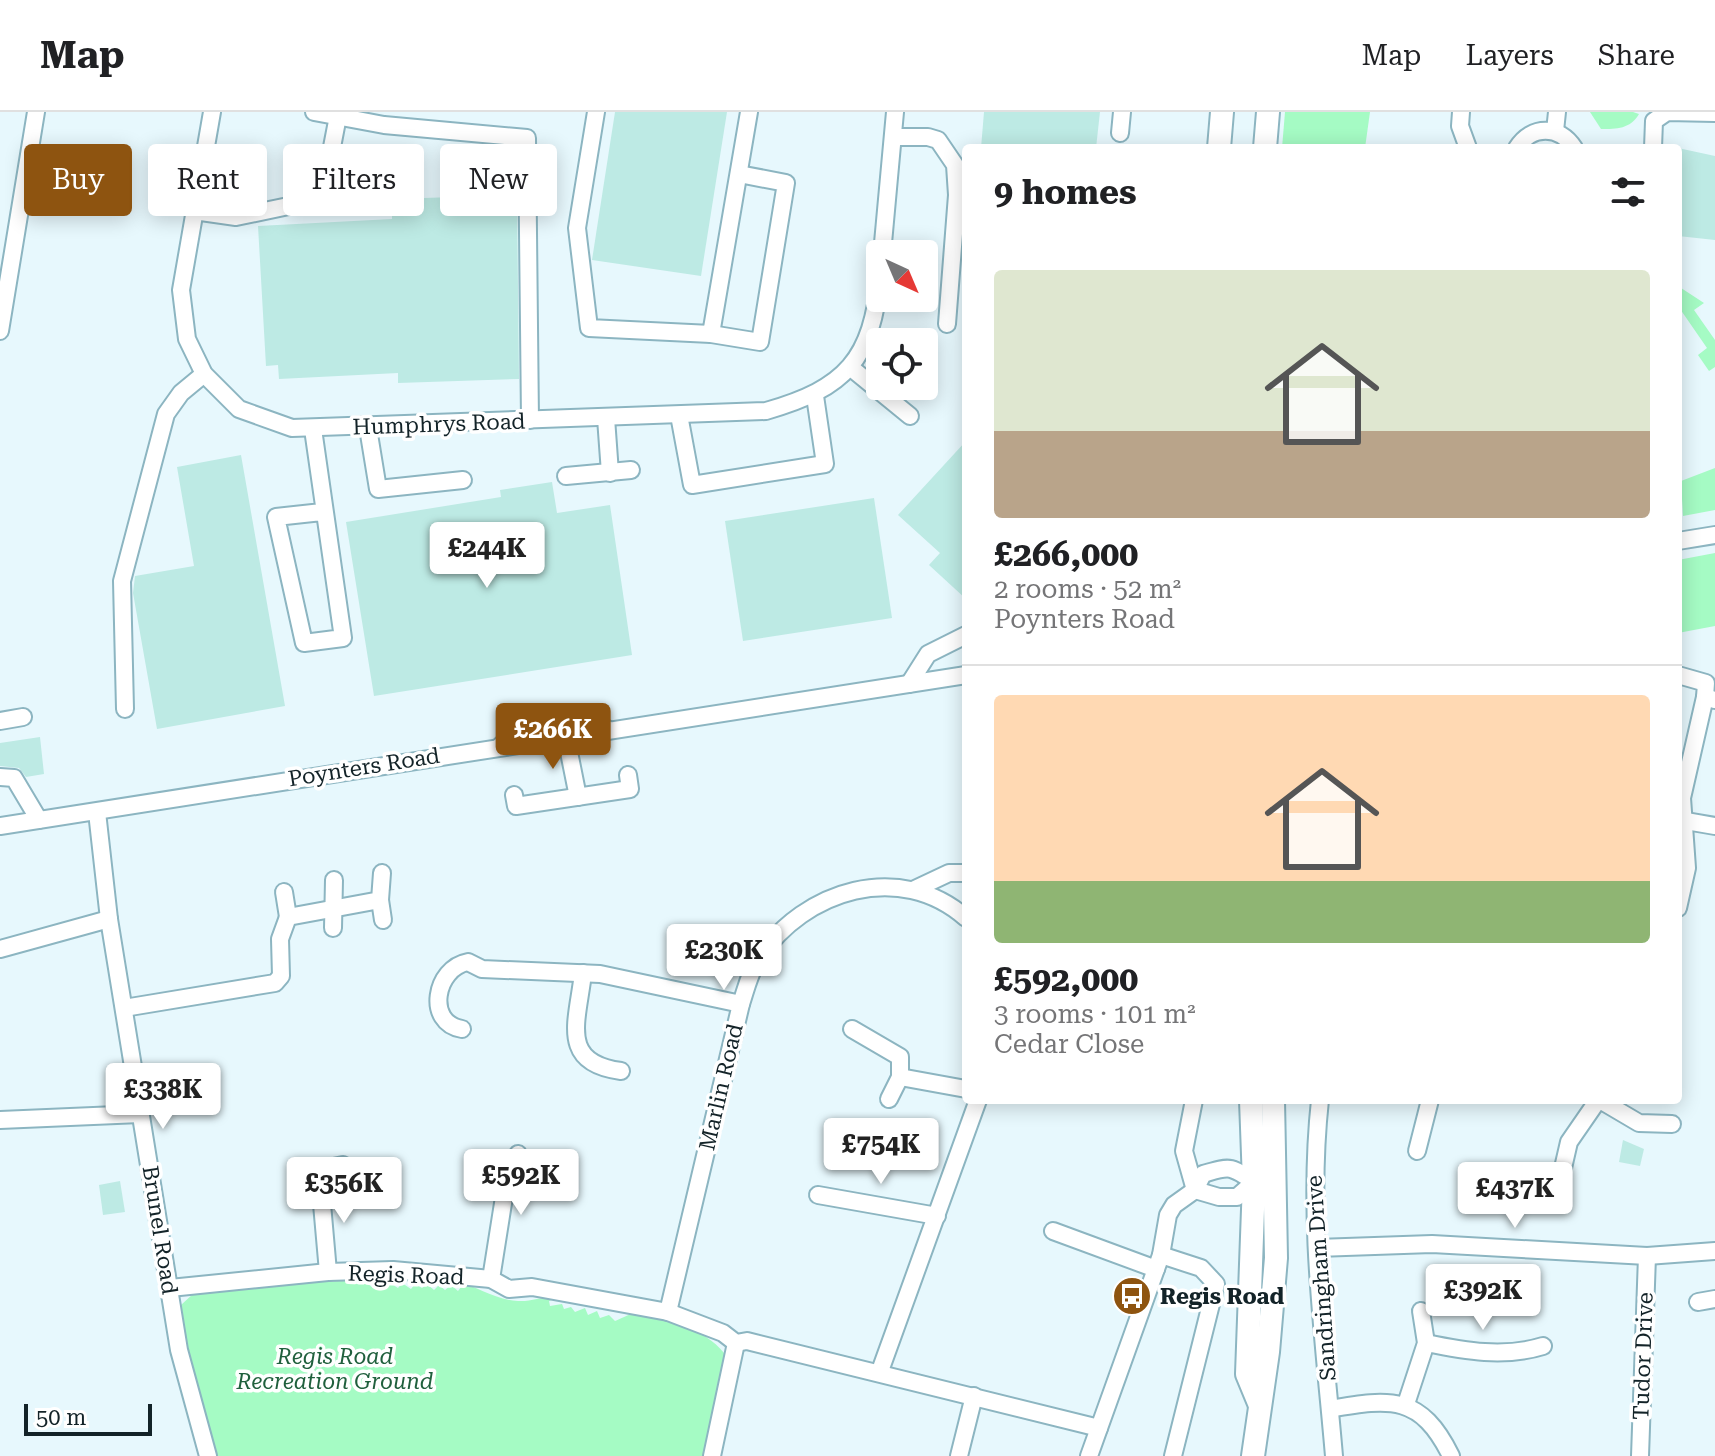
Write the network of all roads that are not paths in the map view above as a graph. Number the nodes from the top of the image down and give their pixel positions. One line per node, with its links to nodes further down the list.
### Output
1 (36, 112): 30 (street)
2 (212, 112): 17 (street, Humphrys Road)
3 (314, 112): 13 (street)
4 (596, 112): 31 (street)
5 (749, 112): 24 (street)
6 (895, 112): 16 (street)
7 (1122, 112): 15 (street)
8 (1222, 112): 18 (main road)
9 (1268, 112): 19 (main road)
10 (1461, 112): 20 (street)
11 (1557, 112): 14 (street)
12 (1715, 113): 23 (street)
13 (338, 116): 25 (street); 38 (street)
14 (1555, 131): 21 (street); 22 (street)
15 (1120, 133)
16 (893, 137): 27 (street); 29 (street)
17 (206, 144)
18 (1219, 144)
19 (1265, 144)
20 (1467, 144)
21 (1522, 144)
22 (1570, 144)
23 (1653, 144)
24 (739, 174): 31 (street); 31 (street)
25 (267, 211)
26 (193, 216): 33 (street, Humphrys Road)
27 (883, 240)
28 (875, 312): 32 (street, Humphrys Road)
29 (947, 324)
30 (0, 331)
31 (711, 334)
32 (850, 367): 34 (street, Humphrys Road); 36 (street)
33 (204, 374): 40 (street, Humphrys Road); 53 (street)
34 (815, 396): 35 (street, Humphrys Road); 35 (street)
35 (679, 415): 37 (street, Humphrys Road)
36 (910, 416)
37 (606, 418): 38 (street, Humphrys Road); 42 (street)
38 (530, 420): 39 (street, Humphrys Road)
39 (368, 428): 40 (street, Humphrys Road); 44 (street)
40 (313, 429): 45 (street)
41 (631, 470): 42 (street)
42 (610, 473): 43 (street)
43 (566, 476)
44 (463, 480)
45 (322, 512): 45 (street)
46 (1715, 535): 47 (street)
47 (1682, 540)
48 (962, 637): 51 (street)
49 (962, 676): 51 (street, Poynters Road)
50 (1682, 676): 52 (street)
51 (909, 684): 56 (street, Poynters Road)
52 (1710, 698): 59 (street)
53 (125, 709)
54 (23, 717): 55 (street)
55 (0, 721)
56 (607, 729): 57 (street, Poynters Road); 58 (street)
57 (566, 737): 58 (street, Poynters Road); 63 (street)
58 (500, 746): 64 (street, Poynters Road)
59 (1682, 774): 66 (street)
60 (628, 775): 63 (street)
61 (0, 777): 65 (street)
62 (514, 795): 63 (street)
63 (578, 797)
64 (97, 812): 65 (street, Poynters Road); 79 (street, Brunel Road)
65 (39, 820): 67 (street, Poynters Road)
66 (1686, 821): 68 (street); 73 (street)
67 (0, 826)
68 (1715, 826)
69 (382, 873): 75 (street)
70 (962, 873): 72 (street)
71 (334, 880): 76 (street)
72 (915, 889): 77 (street, Marlin Road); 84 (street, Marlin Road)
73 (1682, 890)
74 (284, 892): 78 (street)
75 (380, 900): 76 (street); 80 (street)
76 (334, 908): 78 (street); 81 (street)
77 (962, 915)
78 (288, 917): 85 (street)
79 (109, 919): 82 (street); 85 (street, Brunel Road)
80 (383, 920)
81 (333, 928)
82 (0, 949)
83 (583, 973): 84 (street); 86 (street); 88 (street)
84 (741, 1004): 120 (street, Marlin Road)
85 (124, 1008): 100 (street, Brunel Road)
86 (462, 1029)
87 (852, 1029): 89 (street)
88 (621, 1071)
89 (900, 1077): 90 (street); 91 (street)
90 (962, 1088)
91 (889, 1099)
92 (977, 1104): 110 (street)
93 (1193, 1104): 108 (street)
94 (1252, 1104): 107 (main road)
95 (1273, 1104): 107 (main road)
96 (1320, 1104): 112 (street, Sandringham Drive)
97 (1429, 1104): 103 (street)
98 (1596, 1104): 106 (street)
99 (1606, 1104): 102 (street)
100 (140, 1114): 101 (street); 118 (street, Brunel Road)
101 (0, 1120)
102 (1672, 1124)
103 (1417, 1151)
104 (518, 1154): 117 (street)
105 (343, 1165): 116 (street)
106 (1563, 1168)
107 (1264, 1182): 108 (street); 108 (street); 134 (main road)
108 (1195, 1190): 115 (street)
109 (818, 1195): 110 (street)
110 (937, 1216): 124 (street)
111 (1053, 1231): 115 (street)
112 (1317, 1248): 114 (street); 127 (street, Sandringham Drive)
113 (1715, 1251): 114 (street)
114 (1647, 1256): 137 (street, Tudor Drive)
115 (1158, 1262): 128 (street); 133 (street)
116 (328, 1272): 117 (street, Regis Road); 118 (street, Regis Road)
117 (491, 1279): 120 (street, Regis Road)
118 (170, 1288): 129 (street, Brunel Road)
119 (1421, 1311): 122 (street)
120 (668, 1312): 121 (street, Regis Road)
121 (736, 1343): 124 (street, Regis Road); 130 (street)
122 (1426, 1343): 123 (street); 126 (street)
123 (1543, 1346)
124 (880, 1371): 125 (street, Regis Road)
125 (974, 1396): 128 (street, Regis Road); 131 (street)
126 (1406, 1404): 127 (street); 136 (street)
127 (1330, 1409): 135 (street, Sandringham Drive)
128 (1099, 1428): 132 (street)
129 (208, 1456)
130 (712, 1456)
131 (959, 1456)
132 (1089, 1456)
133 (1173, 1456)
134 (1253, 1456)
135 (1334, 1456)
136 (1451, 1456)
137 (1640, 1456)

